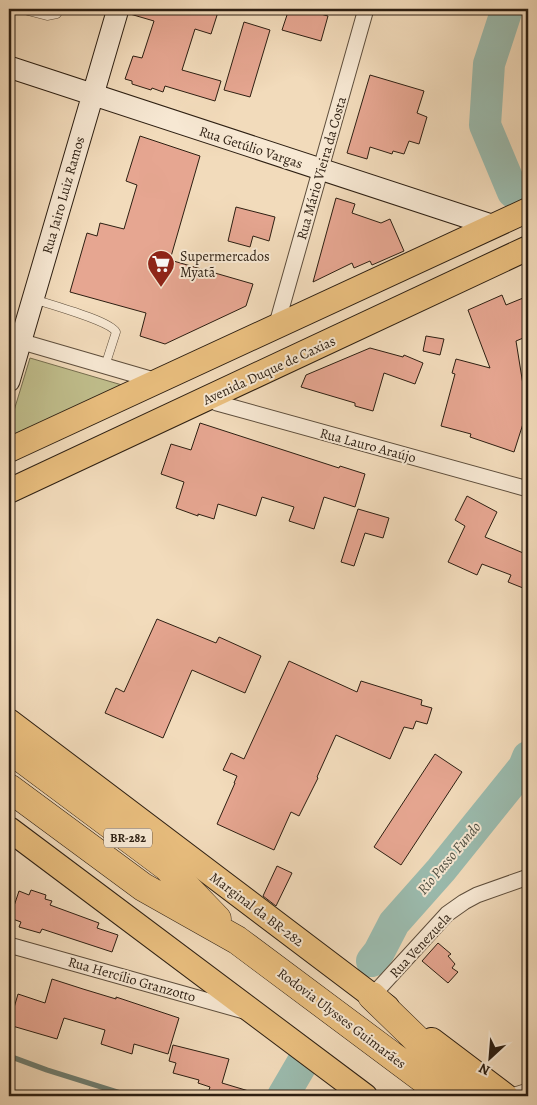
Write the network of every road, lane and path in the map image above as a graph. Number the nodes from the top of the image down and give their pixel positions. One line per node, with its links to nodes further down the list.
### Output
1 (20, 9): 2 (lane)
2 (60, 9)
3 (118, 9): 6 (street, Rua Jairo Luiz Ramos)
4 (366, 9): 7 (street, Rua Mário Vieira da Costa)
5 (9, 67): 6 (street, Rua Getúlio Vargas)
6 (93, 95): 7 (street, Rua Getúlio Vargas); 11 (street, Rua Jairo Luiz Ramos)
7 (320, 169): 9 (street, Rua Getúlio Vargas); 12 (street, Rua Mário Vieira da Costa)
8 (528, 210): 9 (main road)
9 (494, 226): 12 (main road)
10 (528, 248): 17 (main road, Avenida Duque de Caxias)
11 (33, 299): 13 (street, Rua Jairo Luiz Ramos); 14 (lane)
12 (276, 327): 16 (main road)
13 (15, 340): 14 (street); 15 (street, Rua Jairo Luiz Ramos)
14 (105, 366): 16 (street)
15 (9, 381)
16 (157, 381): 18 (main road)
17 (210, 397): 19 (street, Rua Lauro Araújo); 20 (main road, Avenida Duque de Caxias)
18 (9, 450)
19 (528, 489)
20 (9, 491)
21 (9, 721): 28 (main road, Marginal da BR-282)
22 (9, 749): 26 (highway, Rodovia Ulysses Guimarães / BR-282)
23 (9, 788): 26 (highway, Rodovia Ulysses Guimarães / BR-282)
24 (9, 829): 29 (main road)
25 (528, 877): 28 (street, Rua Venezuela)
26 (237, 940): 32 (highway, Rodovia Ulysses Guimarães / BR-282)
27 (9, 945): 29 (street, Rua Hercílio Granzotto)
28 (372, 996): 33 (highway); 34 (main road, Marginal da BR-282)
29 (255, 1014): 31 (main road)
30 (528, 1091): 35 (street)
31 (365, 1096)
32 (446, 1096)
33 (475, 1096)
34 (506, 1096)
35 (512, 1096)

